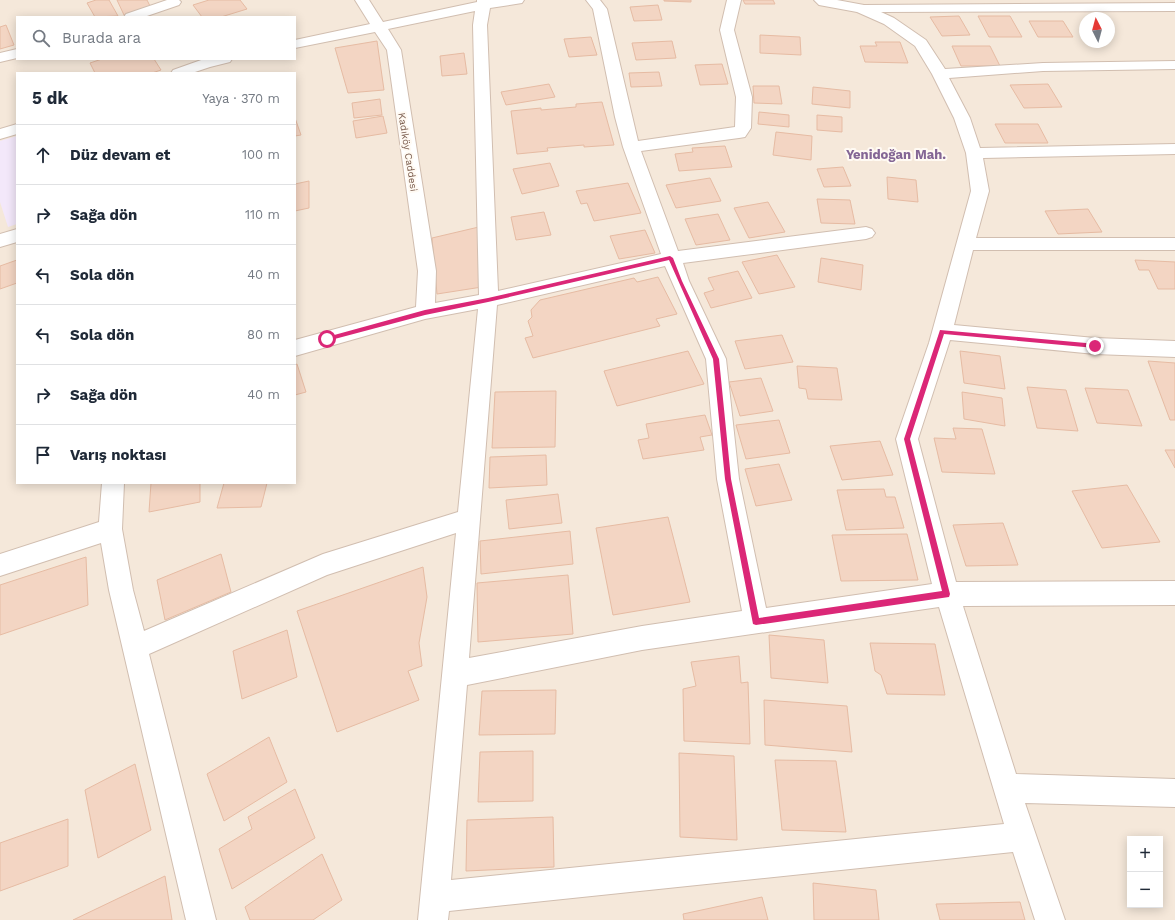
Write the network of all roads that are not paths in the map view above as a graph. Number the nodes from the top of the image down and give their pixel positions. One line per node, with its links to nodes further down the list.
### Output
1 (362, 0): 11 (street, Kadıköy Caddesi)
2 (517, 0): 6 (street)
3 (593, 0): 22 (street)
4 (734, 0): 22 (street)
5 (821, 0): 9 (street)
6 (483, 2): 11 (street); 31 (street)
7 (175, 5): 10 (street)
8 (1175, 7): 9 (street)
9 (860, 8): 19 (street)
10 (135, 16)
11 (380, 27): 12 (street); 32 (street, Kadıköy Caddesi)
12 (296, 44)
13 (16, 54): 14 (street)
14 (0, 58)
15 (222, 60): 16 (street)
16 (206, 65): 18 (street)
17 (1175, 65): 19 (street)
18 (182, 72)
19 (940, 74): 24 (street)
20 (16, 129): 21 (street)
21 (0, 134)
22 (631, 147): 30 (street)
23 (1175, 149): 24 (street)
24 (974, 153): 28 (street)
25 (866, 233): 30 (street)
26 (16, 235): 27 (street)
27 (0, 240)
28 (966, 244): 29 (street); 33 (street)
29 (1175, 244)
30 (670, 258): 31 (street); 42 (street)
31 (488, 300): 32 (street); 37 (street)
32 (425, 312): 34 (street)
33 (942, 332): 35 (street); 41 (street)
34 (296, 348)
35 (1175, 350)
36 (113, 484): 38 (street)
37 (468, 519): 43 (street); 44 (street)
38 (110, 529): 39 (street); 43 (street)
39 (0, 565)
40 (1175, 593): 41 (street)
41 (947, 594): 42 (street); 45 (street)
42 (756, 622): 44 (street)
43 (135, 648): 49 (street)
44 (455, 674): 48 (street)
45 (1007, 788): 46 (street); 47 (street)
46 (1175, 793)
47 (1022, 837): 48 (street); 50 (street)
48 (434, 908)
49 (201, 920)
50 (1050, 920)

